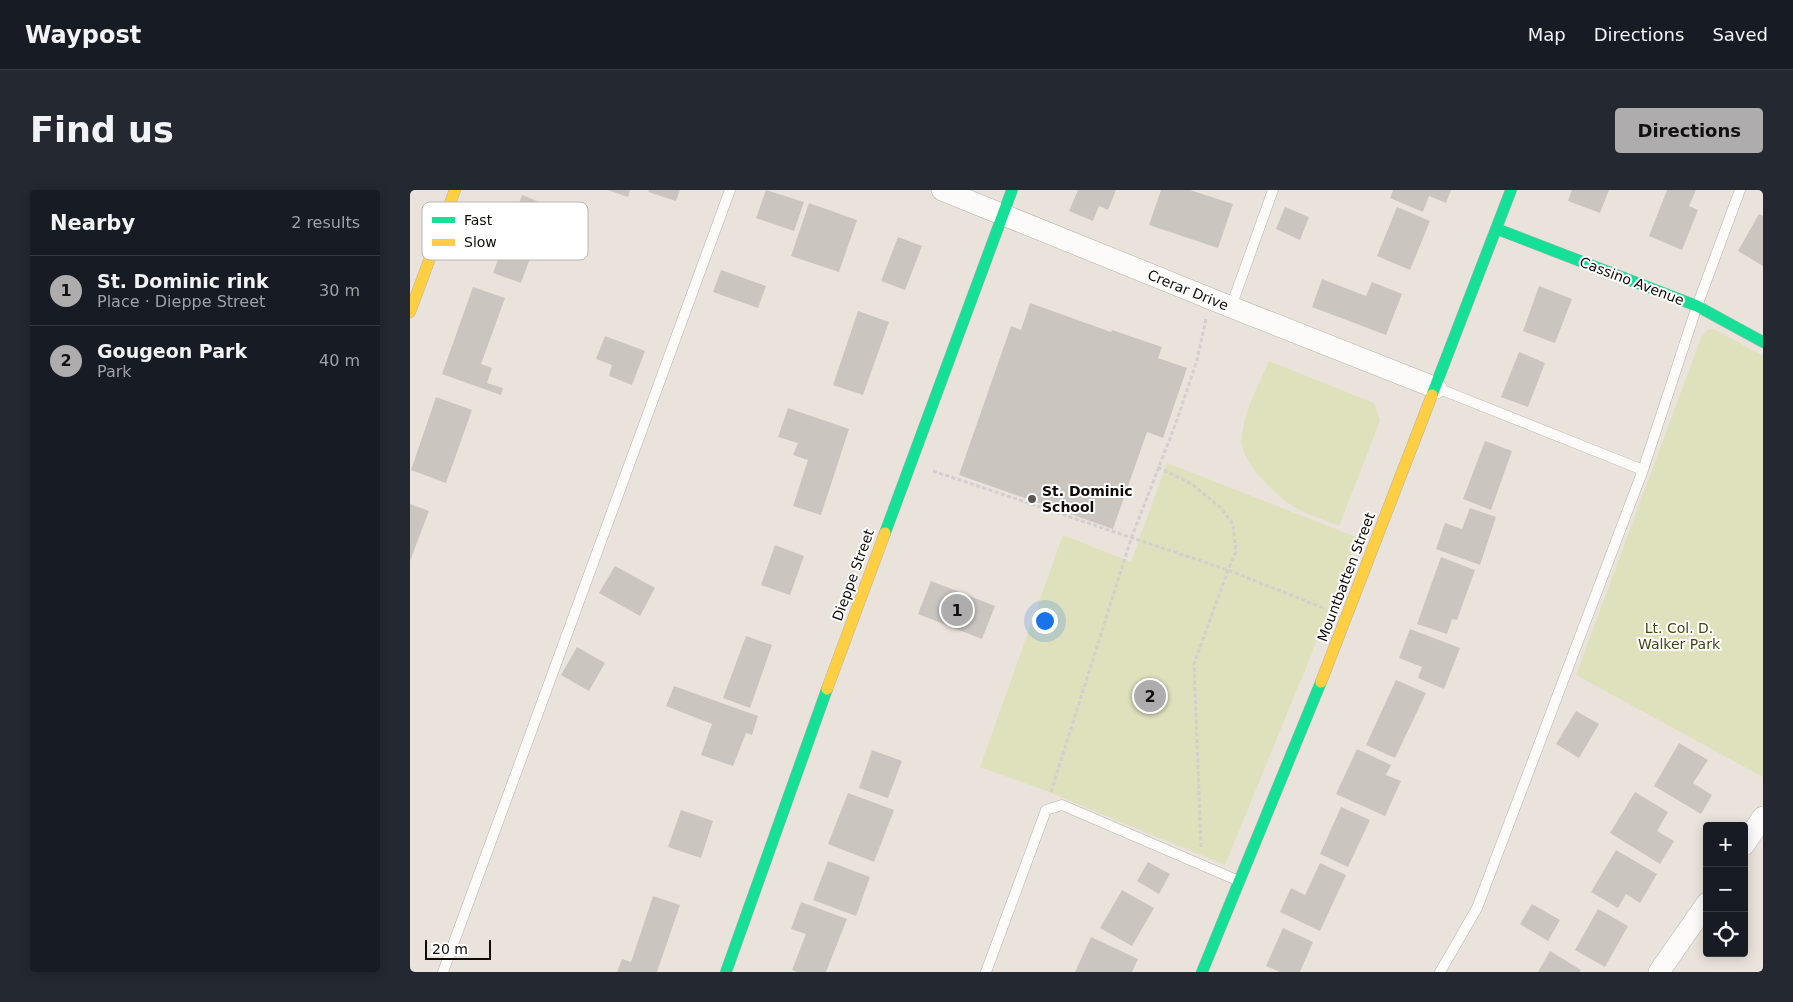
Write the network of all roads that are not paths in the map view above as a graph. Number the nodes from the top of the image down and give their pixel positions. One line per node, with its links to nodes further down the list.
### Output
1 (455, 190): 8 (street)
2 (730, 190): 22 (lane)
3 (942, 190): 9 (street, Crerar Drive)
4 (1012, 190): 9 (street, Dieppe Street)
5 (1273, 190): 13 (lane)
6 (1511, 190): 10 (street, Mountbatten Street)
7 (1740, 190): 12 (lane)
8 (451, 202)
9 (1003, 215): 13 (street, Crerar Drive); 23 (street, Dieppe Street)
10 (1497, 229): 12 (street, Cassino Avenue); 16 (street, Mountbatten Street)
11 (429, 260): 14 (street)
12 (1698, 306): 15 (street, Cassino Avenue); 17 (lane)
13 (1231, 308): 16 (street, Crerar Drive)
14 (410, 312)
15 (1763, 342)
16 (1436, 388): 17 (lane); 20 (street, Mountbatten Street)
17 (1643, 470): 26 (lane)
18 (1763, 817): 19 (street)
19 (1748, 839)
20 (1240, 881): 24 (lane); 25 (street, Mountbatten Street)
21 (1703, 908): 27 (street)
22 (443, 972)
23 (726, 972)
24 (986, 972)
25 (1202, 972)
26 (1440, 972)
27 (1659, 972)

